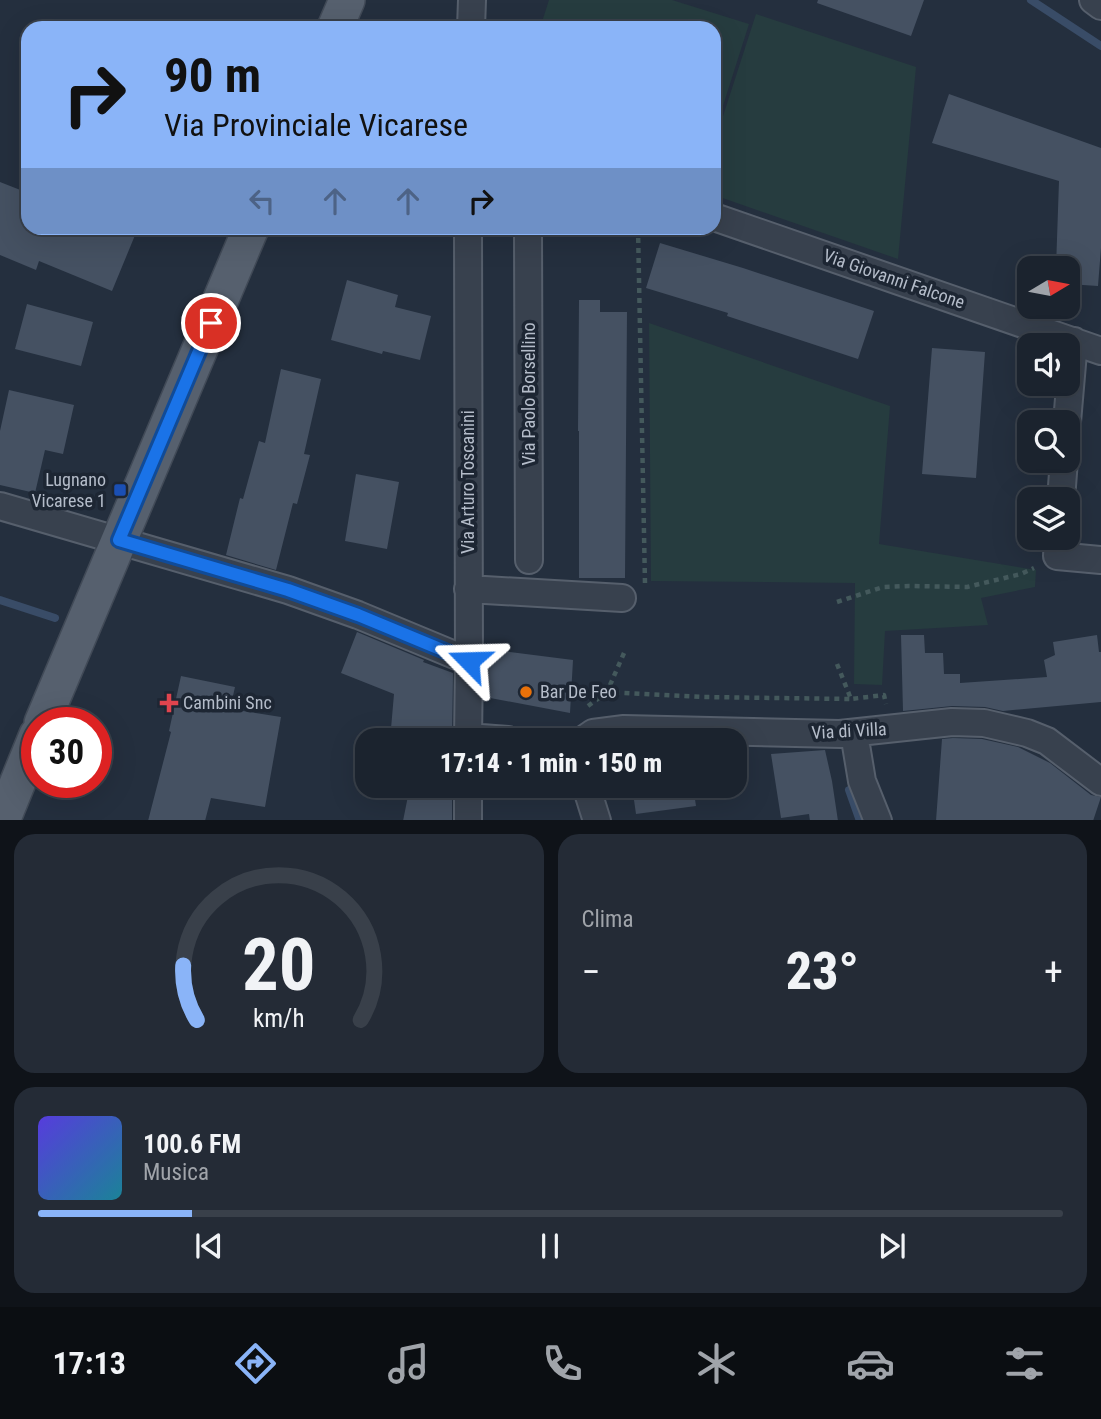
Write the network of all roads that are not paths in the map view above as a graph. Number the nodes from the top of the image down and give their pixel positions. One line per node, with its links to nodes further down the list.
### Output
1 (347, 0): 5 (main road)
2 (472, 0): 6 (street)
3 (1093, 0): 4 (street)
4 (1101, 6)
5 (338, 21)
6 (471, 21)
7 (721, 219): 11 (street, Via Giovanni Falcone)
8 (248, 235): 15 (main road)
9 (468, 235): 19 (street, Via Arturo Toscanini)
10 (528, 235): 17 (street, Via Paolo Borsellino)
11 (1051, 333)
12 (1080, 343): 13 (street, Via Giovanni Falcone)
13 (1101, 351)
14 (0, 506): 15 (street)
15 (119, 540): 21 (street); 22 (main road)
16 (1067, 550): 18 (street)
17 (529, 560)
18 (1101, 560)
19 (468, 589): 20 (street); 21 (street, Via Arturo Toscanini)
20 (634, 597)
21 (469, 661): 23 (street, Via Arturo Toscanini)
22 (49, 707)
23 (468, 728)
24 (747, 732): 25 (street, Via di Villa)
25 (854, 733): 27 (street, Via di Villa); 33 (street)
26 (21, 774): 30 (main road)
27 (1101, 782)
28 (468, 798): 31 (street)
29 (590, 798): 32 (street)
30 (2, 820)
31 (468, 820)
32 (597, 820)
33 (878, 820)

